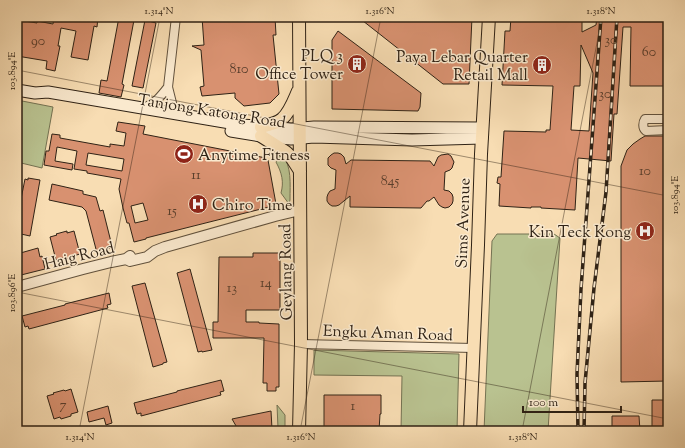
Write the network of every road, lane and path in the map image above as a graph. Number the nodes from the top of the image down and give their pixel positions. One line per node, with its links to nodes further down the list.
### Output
1 (176, 17): 4 (street)
2 (299, 17): 5 (main road, Geylang Road)
3 (490, 17): 14 (main road, Sims Avenue)
4 (168, 87): 8 (street); 9 (street)
5 (300, 88): 12 (main road); 13 (main road, Geylang Road)
6 (17, 90): 7 (main road, Tanjong Katong Road)
7 (35, 93): 8 (main road, Tanjong Katong Road); 12 (main road, Tanjong Katong Road)
8 (142, 108): 9 (main road, Tanjong Katong Road)
9 (186, 116): 12 (main road, Tanjong Katong Road)
10 (668, 119): 11 (street)
11 (668, 130)
12 (261, 131): 13 (main road, Tanjong Katong Road); 15 (main road)
13 (300, 133): 14 (main road, Tanjong Katong Road); 15 (main road, Geylang Road)
14 (482, 133): 19 (main road, Sims Avenue)
15 (300, 171): 16 (main road, Geylang Road)
16 (300, 210): 17 (street, Haig Road); 18 (main road, Geylang Road)
17 (17, 287)
18 (301, 344): 19 (street, Engku Aman Road); 20 (main road, Geylang Road)
19 (473, 348): 21 (main road, Sims Avenue)
20 (300, 431)
21 (470, 431)

